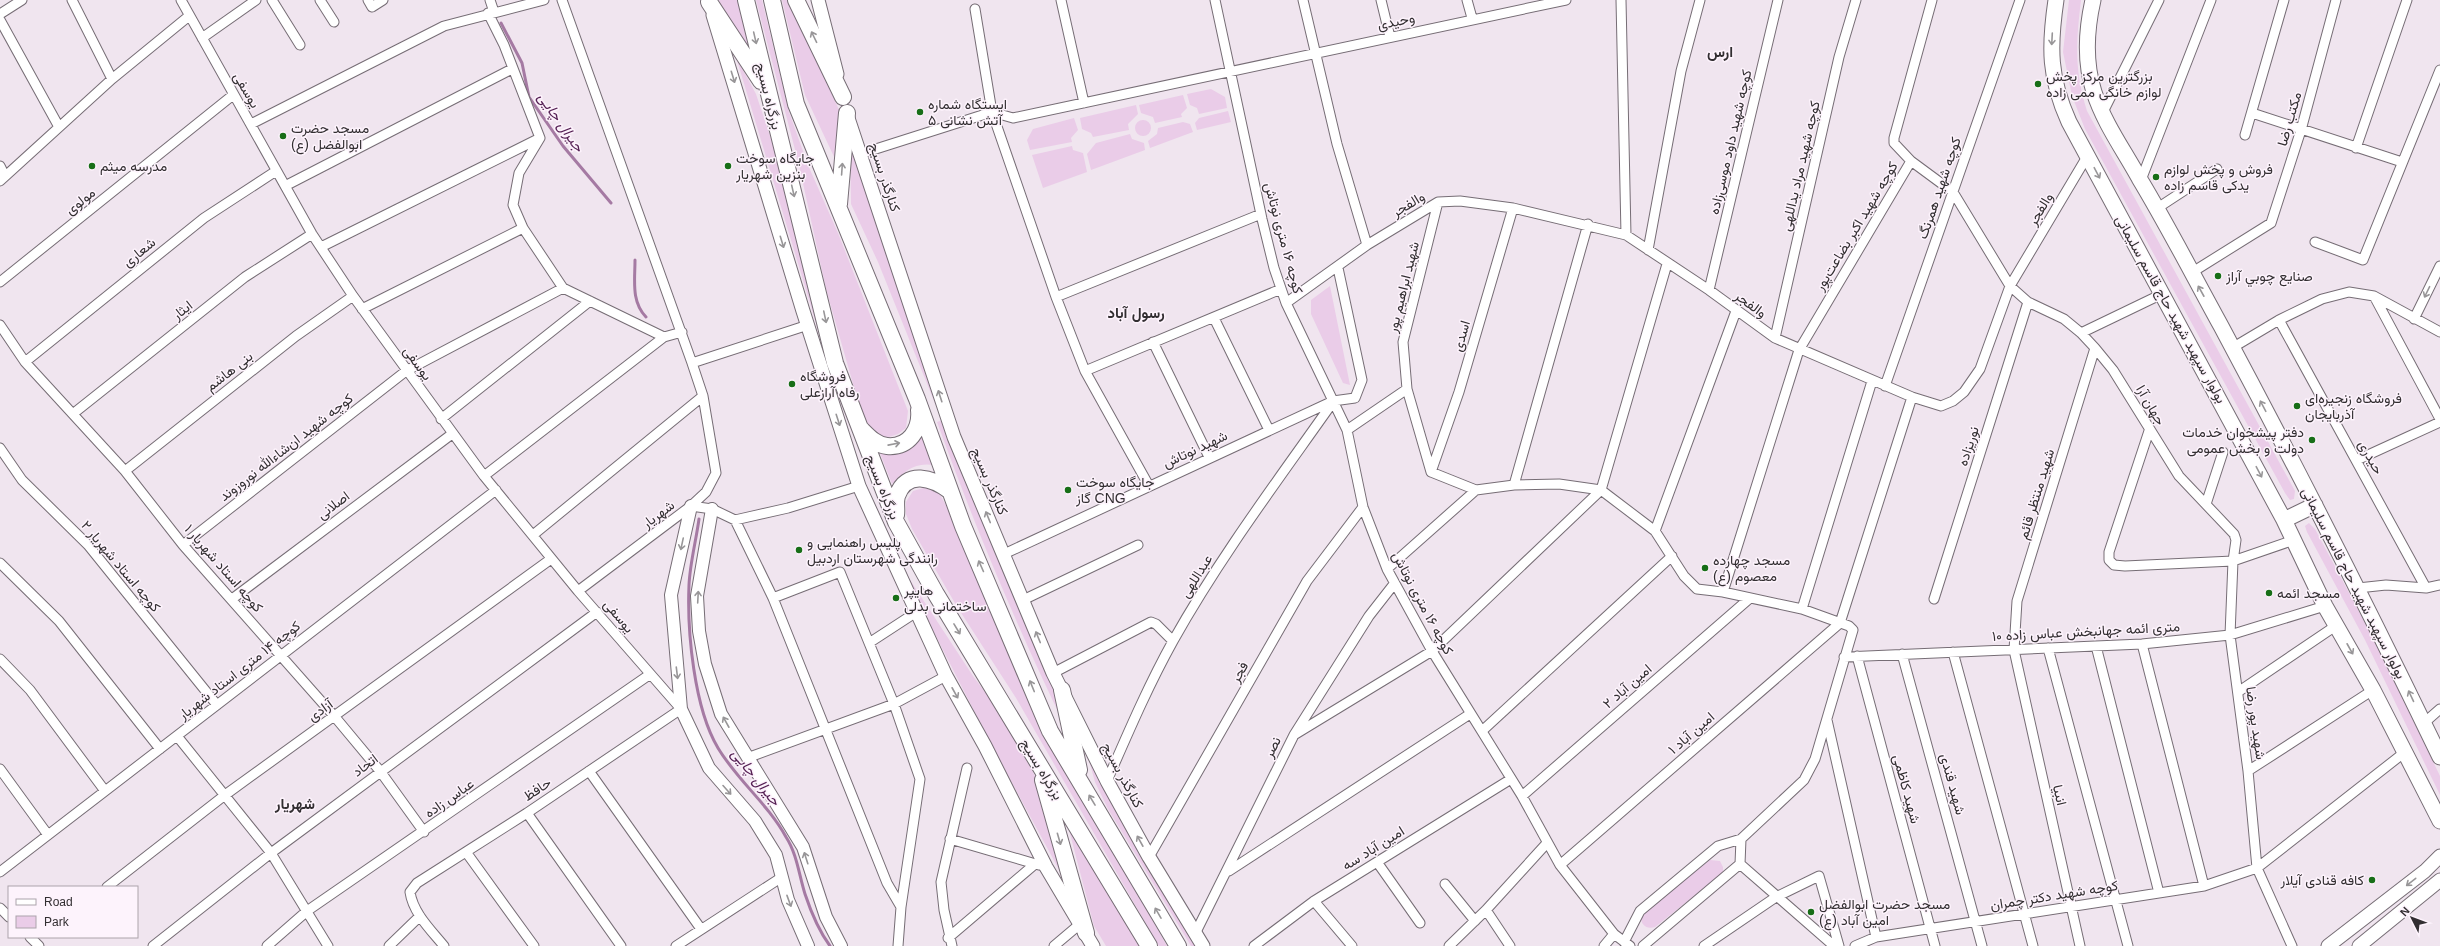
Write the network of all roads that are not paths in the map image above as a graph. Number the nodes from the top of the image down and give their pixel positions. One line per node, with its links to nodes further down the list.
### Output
1 (22, 0): 38 (street)
2 (72, 0): 50 (street)
3 (181, 0): 39 (street, یوسفی)
4 (256, 0): 44 (street)
5 (272, 0): 45 (street)
6 (320, 0): 42 (street)
7 (368, 0): 8 (street)
8 (383, 0)
9 (490, 0): 37 (street)
10 (544, 0): 37 (street)
11 (562, 0): 112 (street)
12 (746, 0): 51 (highway, بزرگراه بسیج, one-way to 51)
13 (772, 0): 77 (highway, بزرگراه بسیج)
14 (796, 0): 53 (highway, one-way to 14)
15 (818, 0): 53 (main road, کنارگذر بسیج)
16 (1061, 0): 54 (street)
17 (1215, 0): 49 (street, کوچه ۱۶ متری نوتاش)
18 (1303, 0): 46 (street)
19 (1381, 0): 43 (street)
20 (1467, 0): 40 (street)
21 (1566, 0): 40 (street, وحیدی)
22 (1621, 0): 84 (street)
23 (1700, 0): 88 (street)
24 (1778, 0): 97 (street, کوچه شهید داود موسی‌زاده)
25 (1856, 0): 116 (street, کوچه شهید مراد یداللهی)
26 (1932, 0): 67 (street, کوچه شهید اکبر بضاعت‌پور)
27 (2020, 0): 75 (street, کوچه شهید همرنگ)
28 (2056, 0): 66 (main road, بولوار سپهبد شهید حاج قاسم سلیمانی, one-way to 66)
29 (2093, 0): 58 (main road, بولوار سپهبد شهید حاج قاسم سلیمانی)
30 (2159, 0): 58 (street)
31 (2211, 0): 73 (street)
32 (2284, 0): 57 (street)
33 (2336, 0): 61 (street, مکتب رضا)
34 (2407, 0): 64 (street)
35 (709, 1): 51 (highway); 111 (main road, one-way to 111)
36 (975, 10): 55 (street)
37 (491, 13): 47 (street); 59 (street)
38 (0, 14)
39 (189, 16): 44 (street, یوسفی); 50 (street)
40 (1472, 18): 43 (street, وحیدی)
41 (0, 20): 60 (street)
42 (334, 22)
43 (1390, 37): 46 (street, وحیدی)
44 (202, 38): 52 (street, یوسفی)
45 (300, 45)
46 (1315, 53): 49 (street, وحیدی); 86 (street)
47 (512, 69): 63 (street); 74 (street)
48 (2440, 70): 68 (street)
49 (1232, 72): 54 (street, وحیدی); 80 (street, کوچه ۱۶ متری نوتاش)
50 (112, 80): 60 (street)
51 (767, 90): 135 (highway, بزرگراه بسیج, one-way to 135)
52 (233, 96): 59 (street, یوسفی); 93 (street, مولوی)
53 (843, 97): 56 (main road, کنارگذر بسیج)
54 (1084, 103): 55 (street, وحیدی)
55 (992, 112): 65 (street); 101 (street)
56 (846, 113): 65 (main road, کنارگذر بسیج); 77 (highway, one-way to 56)
57 (2252, 113): 61 (street); 62 (street)
58 (2102, 114): 73 (main road, بولوار سپهبد شهید حاج قاسم سلیمانی)
59 (251, 124): 71 (street, یوسفی)
60 (59, 127): 72 (street)
61 (2301, 130): 64 (street); 92 (street, مکتب رضا)
62 (2245, 135)
63 (540, 138): 82 (street); 87 (street)
64 (2356, 148): 68 (street)
65 (860, 154): 167 (main road, کنارگذر بسیج, one-way to 65)
66 (2088, 155): 94 (street, والفجر); 98 (main road, بولوار سپهبد شهید حاج قاسم سلیمانی, one-way to 98)
67 (1911, 162): 75 (street); 120 (street, کوچه شهید اکبر بضاعت‌پور)
68 (2402, 162): 85 (street)
69 (0, 166): 72 (street)
70 (2217, 169): 79 (street)
71 (276, 172): 74 (street, یوسفی); 121 (street, شعاری)
72 (3, 178)
73 (2141, 180): 79 (main road, بولوار سپهبد شهید حاج قاسم سلیمانی)
74 (285, 186): 83 (street, یوسفی)
75 (1953, 192): 94 (street, جهان آرا); 126 (street, کوچه شهید همرنگ)
76 (1438, 202): 78 (street, والفجر); 86 (street, والفجر); 127 (street, شهید ابراهیم پور)
77 (839, 208): 130 (highway, بزرگراه بسیج)
78 (1513, 208): 81 (street, والفجر); 145 (street, اسدی)
79 (2156, 209): 92 (main road, بولوار سپهبد شهید حاج قاسم سلیمانی)
80 (1261, 214): 96 (street, کوچه ۱۶ متری نوتاش); 101 (street)
81 (1588, 224): 84 (street, والفجر); 147 (street)
82 (523, 228): 95 (street); 105 (street)
83 (312, 234): 87 (street, یوسفی); 132 (street, ایثار)
84 (1626, 235): 88 (street, والفجر)
85 (2315, 242)
86 (1367, 245): 91 (street, والفجر)
87 (321, 247): 99 (street, یوسفی)
88 (1648, 250): 89 (street, والفجر)
89 (1667, 264): 97 (street, والفجر); 152 (street)
90 (2440, 266): 108 (street, one-way to 108)
91 (1338, 268): 104 (street, والفجر); 131 (street, شهید نوتاش)
92 (2191, 273): 119 (main road, بولوار سپهبد شهید حاج قاسم سلیمانی, one-way to 92)
93 (0, 282)
94 (2010, 286): 103 (street, جهان آرا); 129 (street, والفجر)
95 (563, 288): 102 (street); 124 (street, کوچه شهید ان‌شاءالله نوروزوند)
96 (1281, 289): 104 (street, کوچه ۱۶ متری نوتاش); 107 (street)
97 (1709, 290): 106 (street, والفجر)
98 (2162, 294): 114 (street); 160 (main road, بولوار سپهبد شهید حاج قاسم سلیمانی, one-way to 160)
99 (353, 296): 105 (street, یوسفی); 144 (street, بنی هاشم)
100 (2374, 296): 108 (street); 109 (street); 134 (street)
101 (1056, 297): 123 (street)
102 (590, 301): 115 (street); 133 (street)
103 (2028, 302): 114 (street, جهان آرا); 183 (street, نوریزاده)
104 (1286, 303): 131 (street, کوچه ۱۶ متری نوتاش)
105 (362, 309): 124 (street, یوسفی)
106 (1736, 311): 116 (street, والفجر); 162 (street)
107 (1214, 318): 117 (street); 136 (street)
108 (2414, 319): 113 (street)
109 (2279, 320): 119 (street); 143 (street, حیدری)
110 (0, 325): 121 (street, کوچه استاد شهریار ۱)
111 (808, 325): 122 (street); 148 (main road, one-way to 148)
112 (682, 332): 115 (street); 122 (street)
113 (2440, 332)
114 (2081, 333): 118 (street, جهان آرا)
115 (664, 338): 146 (street)
116 (1775, 338): 120 (street, والفجر)
117 (1153, 342): 123 (street); 142 (street)
118 (2095, 348): 138 (street, جهان آرا); 196 (street, شهید منتظر قائم)
119 (2232, 348): 155 (main road, بولوار سپهبد شهید حاج قاسم سلیمانی, one-way to 119)
120 (1799, 350): 125 (street, والفجر); 178 (street, کوچه شهید اکبر بضاعت‌پور)
121 (25, 362): 132 (street, کوچه استاد شهریار ۱)
122 (692, 363): 128 (street)
123 (1085, 371): 149 (street)
124 (406, 372): 133 (street, یوسفی); 165 (street, کوچه شهید ان‌شاءالله نوروزوند)
125 (1872, 381): 126 (street, والفجر); 185 (street)
126 (1885, 386): 129 (street, والفجر)
127 (1407, 389): 137 (street); 145 (street, شهید ابراهیم پور)
128 (703, 396): 156 (street); 163 (street)
129 (1912, 397): 188 (street)
130 (918, 399): 135 (highway, one-way to 130); 153 (highway, بزرگراه بسیج)
131 (1333, 401): 136 (street, شهید نوتاش); 137 (street, کوچه ۱۶ متری نوتاش); 191 (street, عبداللهی)
132 (74, 413): 144 (street, کوچه استاد شهریار ۱)
133 (441, 419): 139 (street, یوسفی)
134 (2440, 421): 143 (street)
135 (860, 429): 161 (highway, بزرگراه بسیج)
136 (1269, 430): 142 (street, شهید نوتاش)
137 (1347, 430): 157 (street, کوچه ۱۶ متری نوتاش)
138 (2149, 431): 154 (street, جهان آرا); 170 (street)
139 (452, 434): 146 (street, یوسفی); 181 (street, اصلانی)
140 (0, 448): 211 (street, کوچه استاد شهریار ۲)
141 (2223, 452): 154 (street)
142 (1209, 457): 149 (street, شهید نوتاش)
143 (2357, 460): 176 (street, حیدری)
144 (125, 471): 165 (street, کوچه استاد شهریار ۱)
145 (1431, 472): 151 (street)
146 (484, 476): 150 (street, یوسفی)
147 (1514, 485): 151 (street); 152 (street)
148 (859, 486): 159 (street); 187 (main road)
149 (1149, 486): 167 (street, شهید نوتاش)
150 (496, 490): 163 (street, یوسفی); 199 (street, کوچه ۱۴ متری استاد شهریار)
151 (1476, 490): 172 (street)
152 (1601, 490): 162 (street); 197 (street)
153 (950, 491): 161 (highway); 234 (highway, بزرگراه بسیج, one-way to 153)
154 (2206, 504): 170 (street, جهان آرا)
155 (2315, 505): 160 (main road); 175 (main road, بولوار سپهبد شهید حاج قاسم سلیمانی)
156 (691, 506): 158 (street, شهریار); 177 (street, شهریار); 212 (street, one-way to 212)
157 (1362, 507): 172 (street, کوچه ۱۶ متری نوتاش); 248 (street, فجر)
158 (712, 509): 159 (street, شهریار); 225 (street, one-way to 158)
159 (735, 520): 179 (street)
160 (2284, 520): 164 (main road, بولوار سپهبد شهید حاج قاسم سلیمانی)
161 (896, 522): 226 (highway, بزرگراه بسیج, one-way to 226)
162 (1655, 531): 168 (street)
163 (533, 535): 169 (street, یوسفی)
164 (2294, 540): 170 (street); 184 (main road, بولوار سپهبد شهید حاج قاسم سلیمانی)
165 (183, 545): 181 (street, کوچه استاد شهریار ۱)
166 (1138, 545): 182 (street)
167 (1004, 554): 182 (main road, کنارگذر بسیج)
168 (1672, 556): 178 (street); 219 (street)
169 (551, 559): 177 (street, یوسفی); 215 (street, آزادی)
170 (2233, 561): 190 (street, شهید پور رضا)
171 (0, 564): 222 (street)
172 (1387, 568): 173 (street, کوچه ۱۶ متری نوتاش)
173 (1394, 584): 197 (street, کوچه ۱۶ متری نوتاش); 220 (street, نصر)
174 (2440, 585): 176 (street)
175 (2358, 588): 176 (street); 217 (main road, بولوار سپهبد شهید حاج قاسم سلیمانی, one-way to 175)
176 (2426, 588)
177 (578, 591): 186 (street, یوسفی)
178 (1723, 592): 180 (street)
179 (772, 598): 192 (street); 218 (street)
180 (1750, 598): 185 (street); 237 (street, ۲ امین آباد)
181 (232, 599): 199 (street, کوچه استاد شهریار ۱)
182 (1023, 600): 204 (main road, کنارگذر بسیج, one-way to 182)
183 (1934, 600)
184 (2325, 606): 189 (main road, بولوار سپهبد شهید حاج قاسم سلیمانی); 190 (street, ۱۰ متری ائمه جهانبخش عباس زاده)
185 (1802, 609): 188 (street)
186 (597, 612): 205 (street, یوسفی); 229 (street, اتحاد)
187 (915, 613): 192 (street); 206 (main road)
188 (1840, 623): 202 (street); 250 (street, ۱ امین آباد)
189 (2337, 625): 208 (main road, بولوار سپهبد شهید حاج قاسم سلیمانی, one-way to 208); 209 (street)
190 (2230, 635): 193 (street, ۱۰ متری ائمه جهانبخش عباس زاده); 209 (street, شهید پور رضا)
191 (1173, 641): 204 (street); 233 (street, عبداللهی)
192 (869, 643): 210 (street)
193 (2142, 644): 194 (street, ۱۰ متری ائمه جهانبخش عباس زاده); 261 (street)
194 (2096, 646): 195 (street, ۱۰ متری ائمه جهانبخش عباس زاده); 262 (street)
195 (2048, 648): 196 (street, ۱۰ متری ائمه جهانبخش عباس زاده); 264 (street)
196 (2014, 650): 198 (street, ۱۰ متری ائمه جهانبخش عباس زاده); 267 (street, انبیا)
197 (1432, 651): 214 (street, کوچه ۱۶ متری نوتاش); 220 (street)
198 (1953, 652): 200 (street, ۱۰ متری ائمه جهانبخش عباس زاده); 271 (street)
199 (281, 654): 211 (street, کوچه ۱۴ متری استاد شهریار); 215 (street, کوچه استاد شهریار ۱)
200 (1902, 654): 201 (street, ۱۰ متری ائمه جهانبخش عباس زاده); 275 (street, شهید قندی)
201 (1857, 656): 202 (street, ۱۰ متری ائمه جهانبخش عباس زاده); 278 (street, شهید کاظمی)
202 (1844, 657): 216 (street)
203 (0, 659): 235 (street)
204 (1053, 672): 207 (main road, کنارگذر بسیج)
205 (649, 675): 212 (street, یوسفی); 240 (street, عباس زاده)
206 (946, 676): 210 (street); 252 (main road, one-way to 252)
207 (1062, 690): 233 (main road, کنارگذر بسیج); 234 (highway)
208 (2373, 690): 223 (main road, بولوار سپهبد شهید حاج قاسم سلیمانی); 231 (street)
209 (2238, 692): 231 (street, شهید پور رضا)
210 (894, 704): 218 (street); 266 (street)
211 (216, 705): 221 (street, کوچه ۱۴ متری استاد شهریار)
212 (681, 709): 230 (street, حافظ); 257 (street, one-way to 257)
213 (2440, 710): 217 (street)
214 (1470, 714): 219 (street, کوچه ۱۶ متری نوتاش); 254 (street)
215 (335, 717): 229 (street, کوچه استاد شهریار ۱); 236 (street, آزادی)
216 (1827, 719): 243 (street); 282 (street)
217 (2424, 723): 224 (main road, بولوار سپهبد شهید حاج قاسم سلیمانی)
218 (824, 731): 225 (street); 266 (street)
219 (1482, 731): 232 (street, کوچه ۱۶ متری نوتاش)
220 (1294, 735): 254 (street, نصر)
221 (177, 736): 222 (street, کوچه ۱۴ متری استاد شهریار); 236 (street)
222 (160, 749): 235 (street, کوچه ۱۴ متری استاد شهریار)
223 (2405, 752): 239 (main road, بولوار سپهبد شهید حاج قاسم سلیمانی); 253 (street, کوچه شهید دکتر چمران)
224 (2440, 757)
225 (747, 758): 294 (street, one-way to 225)
226 (1037, 761): 279 (highway, one-way to 279); 297 (highway, بزرگراه بسیج)
227 (967, 768): 242 (street)
228 (0, 769): 241 (street)
229 (380, 771): 240 (street, کوچه استاد شهریار ۱); 246 (street, اتحاد)
230 (589, 771): 238 (street, حافظ); 277 (street)
231 (2248, 771): 253 (street, شهید پور رضا)
232 (1511, 779): 237 (street, کوچه ۱۶ متری نوتاش); 249 (street, امین آباد سه)
233 (1107, 781): 248 (main road, کنارگذر بسیج, one-way to 233)
234 (1082, 784): 298 (highway, بزرگراه بسیج, one-way to 234)
235 (105, 791): 241 (street, کوچه ۱۴ متری استاد شهریار)
236 (225, 795): 246 (street); 260 (street, آزادی)
237 (1522, 796): 244 (street, کوچه ۱۶ متری نوتاش)
238 (528, 813): 245 (street, حافظ); 291 (street)
239 (2440, 821)
240 (424, 832): 270 (street, عباس زاده)
241 (48, 835): 256 (street, کوچه ۱۴ متری استاد شهریار)
242 (950, 839): 252 (street); 283 (street)
243 (1741, 839): 251 (street); 284 (street)
244 (1547, 843): 250 (street, کوچه ۱۶ متری نوتاش); 269 (street)
245 (466, 852): 273 (street, حافظ); 290 (street)
246 (271, 853): 270 (street); 285 (street, اتحاد)
247 (2440, 856): 255 (main road)
248 (1149, 857): 280 (main road, کنارگذر بسیج)
249 (1377, 862): 265 (street, امین آباد سه); 276 (street)
250 (1560, 864): 281 (street, کوچه ۱۶ متری نوتاش)
251 (1740, 864): 263 (street); 305 (street)
252 (1041, 865): 279 (main road); 283 (street)
253 (2257, 868): 261 (street, کوچه شهید دکتر چمران); 315 (street, شهید پور رضا)
254 (1228, 871): 280 (street, نصر)
255 (2425, 871): 258 (main road); 316 (main road, one-way to 316)
256 (0, 872)
257 (782, 877): 277 (street); 293 (street, one-way to 293)
258 (2438, 881): 317 (main road)
259 (1445, 884): 274 (street)
260 (108, 886)
261 (2204, 886): 262 (street, کوچه شهید دکتر چمران)
262 (2160, 893): 264 (street, کوچه شهید دکتر چمران)
263 (1776, 897): 306 (street); 307 (street); 308 (street)
264 (2116, 899): 267 (street, کوچه شهید دکتر چمران); 314 (street)
265 (1314, 901): 300 (street, امین آباد سه); 301 (street)
266 (901, 907): 295 (street)
267 (2071, 907): 271 (street, کوچه شهید دکتر چمران); 313 (street, انبیا)
268 (0, 908): 272 (street)
269 (1486, 910): 274 (street); 303 (street)
270 (307, 911): 286 (street, عباس زاده); 287 (street)
271 (2024, 914): 275 (street, کوچه شهید دکتر چمران); 312 (street)
272 (8, 916)
273 (420, 916): 288 (street); 289 (street)
274 (1475, 921): 302 (street)
275 (1976, 921): 278 (street, کوچه شهید دکتر چمران); 311 (street, شهید قندی)
276 (1420, 923)
277 (701, 929): 292 (street)
278 (1930, 929): 282 (street, کوچه شهید دکتر چمران); 310 (street, شهید کاظمی)
279 (1086, 934): 296 (street)
280 (1195, 934): 299 (main road, کنارگذر بسیج)
281 (1614, 934): 284 (street, کوچه ۱۶ متری نوتاش); 304 (street)
282 (1876, 937): 309 (street, کوچه شهید دکتر چمران)
283 (950, 942)
284 (1627, 944)
285 (152, 946)
286 (267, 946)
287 (328, 946)
288 (389, 946)
289 (444, 946)
290 (534, 946)
291 (621, 946)
292 (676, 946)
293 (808, 946)
294 (841, 946)
295 (898, 946)
296 (1054, 946)
297 (1149, 946)
298 (1178, 946)
299 (1203, 946)
300 (1254, 946)
301 (1352, 946)
302 (1449, 946)
303 (1510, 946)
304 (1604, 946)
305 (1643, 946)
306 (1704, 946)
307 (1834, 946)
308 (1839, 946)
309 (1855, 946)
310 (1934, 946)
311 (1982, 946)
312 (2032, 946)
313 (2080, 946)
314 (2128, 946)
315 (2292, 946)
316 (2328, 946)
317 (2359, 946)

